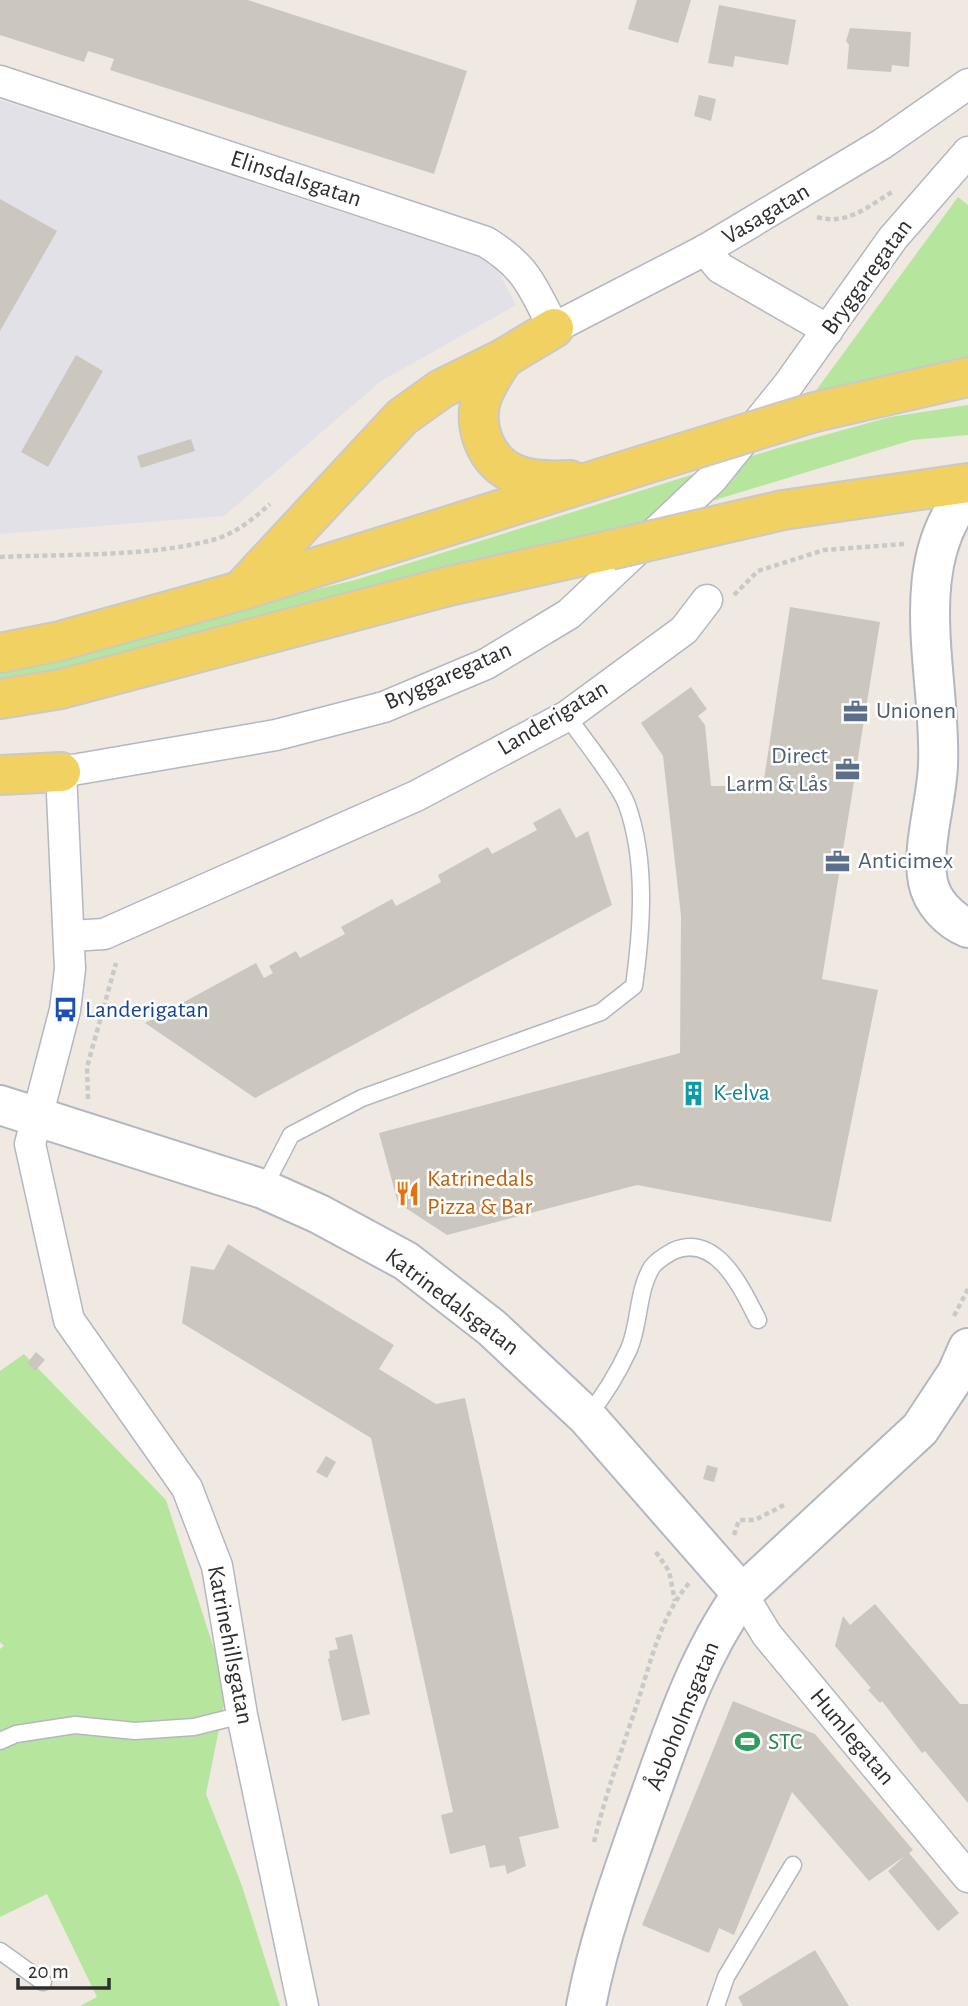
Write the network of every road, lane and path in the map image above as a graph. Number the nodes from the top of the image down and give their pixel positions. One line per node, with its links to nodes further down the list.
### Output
1 (0, 81): 7 (street, Elinsdalsgatan)
2 (968, 84): 5 (street, Vasagatan)
3 (968, 152): 8 (street, Bryggaregatan)
4 (895, 190): 5 (path)
5 (788, 199): 6 (street, Vasagatan)
6 (705, 250): 7 (street, Vasagatan); 8 (street)
7 (554, 328): 9 (main road)
8 (828, 330): 21 (street, Bryggaregatan)
9 (503, 358): 11 (main road); 16 (main road)
10 (968, 377): 11 (main road, bridge)
11 (603, 477): 16 (main road)
12 (968, 483): 19 (main road, bridge)
13 (968, 492): 23 (street)
14 (912, 544): 15 (path)
15 (758, 571)
16 (240, 591): 18 (main road)
17 (707, 600): 20 (street, Landerigatan)
18 (0, 653)
19 (0, 699)
20 (566, 716): 24 (street, Landerigatan); 27 (lane)
21 (61, 772): 22 (main road); 24 (street)
22 (0, 775)
23 (968, 928)
24 (71, 936): 26 (street)
25 (0, 1105): 26 (street, Katrinedalsgatan)
26 (38, 1116): 27 (street, Katrinedalsgatan); 34 (street, Katrinehillsgatan)
27 (262, 1189): 30 (street, Katrinedalsgatan)
28 (758, 1320): 30 (lane)
29 (968, 1348): 32 (street, Åsboholmsgatan)
30 (587, 1417): 32 (street, Katrinedalsgatan)
31 (654, 1549): 33 (path)
32 (742, 1594): 37 (street, Humlegatan); 41 (street, Åsboholmsgatan)
33 (675, 1601)
34 (242, 1715): 35 (lane); 40 (street, Katrinehillsgatan)
35 (0, 1741)
36 (793, 1865): 42 (lane)
37 (968, 1877)
38 (0, 1951): 39 (lane)
39 (43, 1982)
40 (303, 2006)
41 (586, 2006)
42 (716, 2006)

